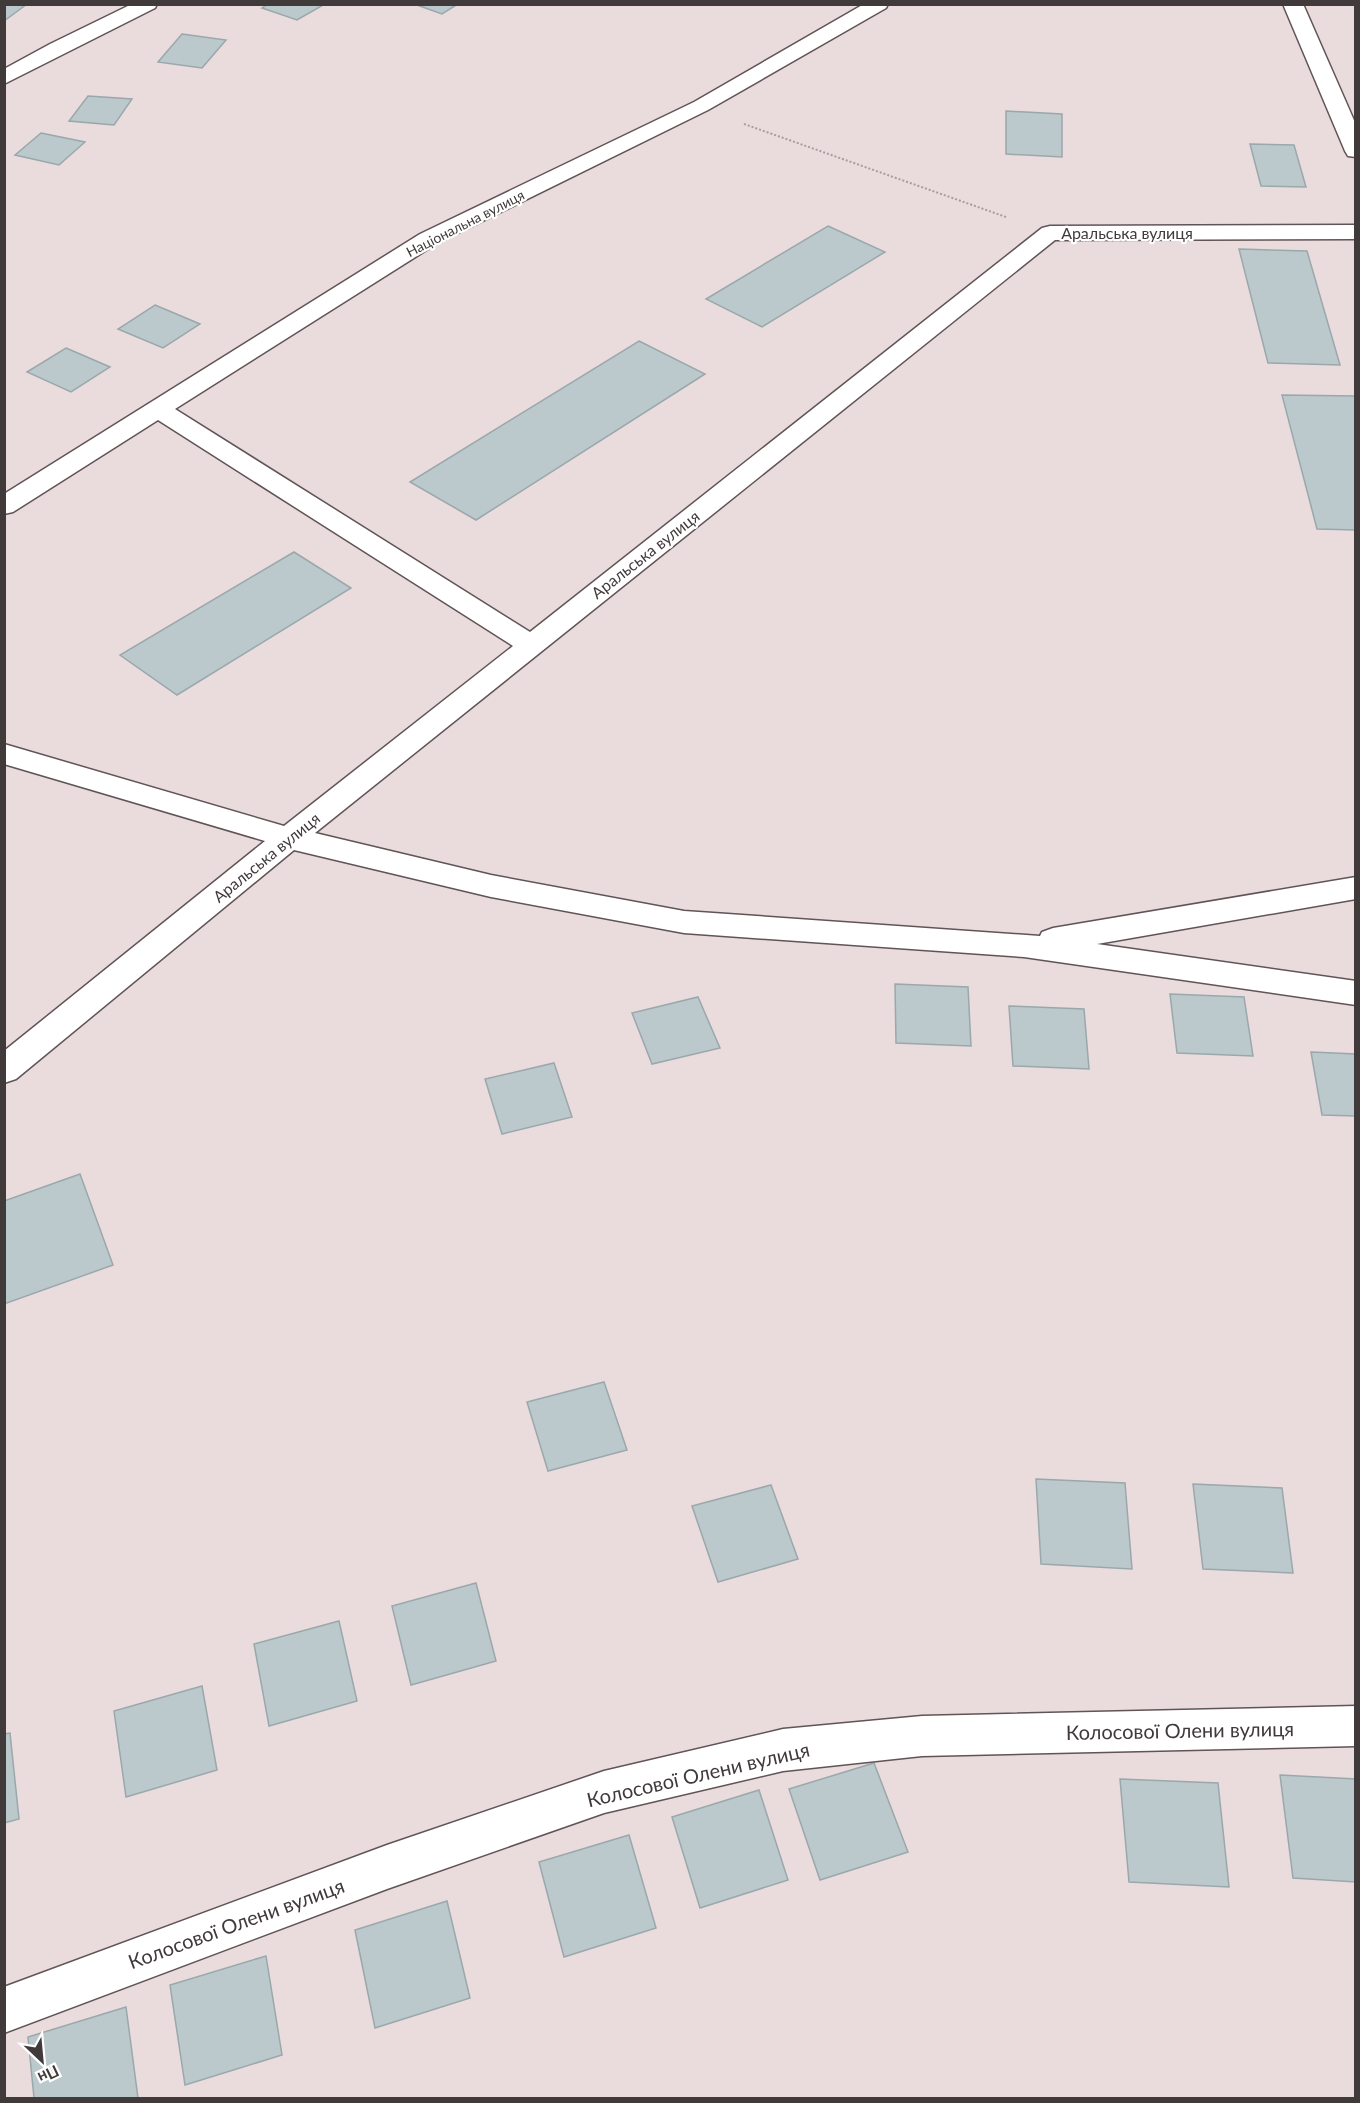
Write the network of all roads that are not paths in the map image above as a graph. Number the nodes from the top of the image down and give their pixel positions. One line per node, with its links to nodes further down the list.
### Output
1 (879, 4): 7 (street, Національна вулиця)
2 (1293, 4): 5 (street)
3 (133, 7): 4 (street)
4 (4, 78)
5 (1356, 151)
6 (1356, 232): 9 (street, Аральська вулиця)
7 (158, 410): 8 (street, Національна вулиця); 9 (street)
8 (4, 506)
9 (531, 645): 11 (street, Аральська вулиця)
10 (4, 754): 11 (street)
11 (289, 838): 13 (street); 15 (street, Аральська вулиця)
12 (1356, 888): 13 (street)
13 (1024, 945): 14 (street)
14 (1356, 993)
15 (4, 1070)
16 (1356, 1726): 17 (street, Колосової Олени вулиця)
17 (4, 2010)

